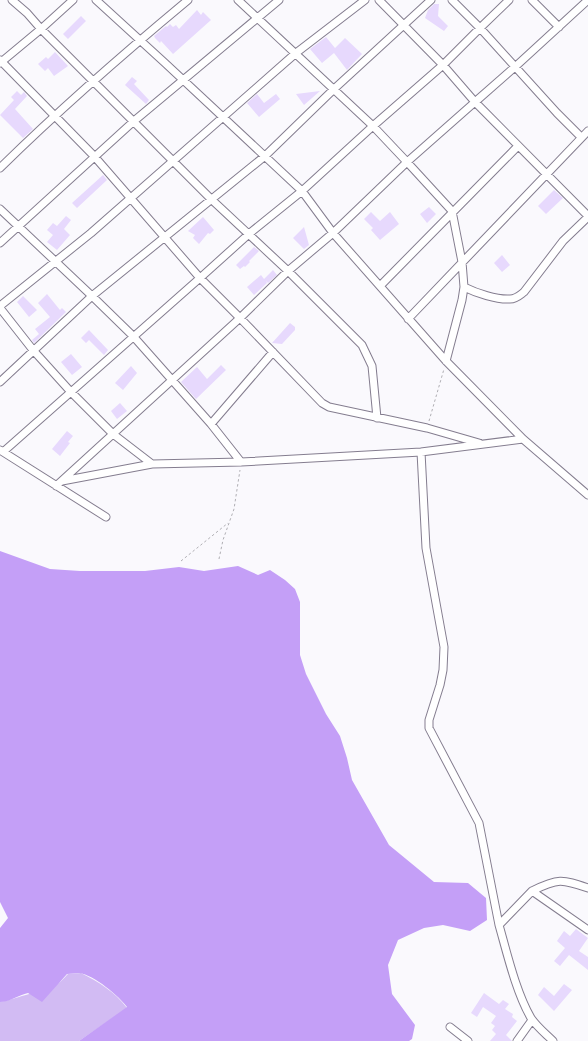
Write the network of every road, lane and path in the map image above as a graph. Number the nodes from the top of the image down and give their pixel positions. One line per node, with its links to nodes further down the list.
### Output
1 (12, 0): 18 (street)
2 (73, 0): 18 (street)
3 (96, 0): 19 (street)
4 (188, 0): 19 (street)
5 (238, 0): 14 (street)
6 (279, 0): 14 (street)
7 (365, 0): 20 (street)
8 (379, 0): 15 (street)
9 (431, 0): 15 (street)
10 (452, 0): 17 (street)
11 (509, 0): 17 (street)
12 (532, 0): 16 (street)
13 (588, 0): 16 (street)
14 (259, 18): 20 (street); 24 (street)
15 (404, 26): 22 (street); 26 (street)
16 (559, 27): 23 (street)
17 (480, 28): 22 (street); 23 (street)
18 (41, 29): 21 (street); 25 (street)
19 (140, 40): 24 (street); 25 (street)
20 (296, 53): 26 (street); 29 (street)
21 (0, 62): 28 (street)
22 (443, 65): 27 (street); 31 (street)
23 (516, 66): 27 (street); 33 (street)
24 (183, 80): 29 (street); 30 (street)
25 (93, 81): 28 (street); 30 (street)
26 (334, 89): 31 (street); 36 (street)
27 (475, 102): 34 (street); 38 (street)
28 (54, 115): 35 (street); 39 (street)
29 (223, 117): 36 (street); 37 (street)
30 (134, 121): 35 (street); 37 (street)
31 (373, 126): 38 (street); 41 (street)
32 (588, 131): 33 (street)
33 (581, 137): 40 (street)
34 (518, 146): 40 (street); 45 (street)
35 (94, 156): 42 (street); 47 (street)
36 (265, 156): 41 (street); 43 (street)
37 (173, 159): 42 (street); 43 (street)
38 (407, 162): 45 (street); 49 (street)
39 (0, 168)
40 (546, 174): 46 (street); 53 (street)
41 (302, 191): 48 (street); 49 (street)
42 (130, 198): 50 (street); 52 (street)
43 (211, 199): 48 (street); 50 (street)
44 (0, 209): 47 (street)
45 (452, 211): 53 (street); 56 (street)
46 (588, 216): 57 (street)
47 (18, 226): 51 (street); 52 (street)
48 (250, 233): 54 (street); 55 (street)
49 (333, 233): 54 (street); 56 (street)
50 (164, 236): 55 (street); 58 (street)
51 (0, 244)
52 (56, 261): 58 (street); 59 (street)
53 (462, 262): 57 (street); 61 (street)
54 (288, 271): 60 (street); 69 (street)
55 (200, 278): 60 (street); 62 (street)
56 (380, 286): 61 (street)
57 (464, 287): 65 (street)
58 (92, 296): 62 (street); 63 (street)
59 (0, 307): 63 (street)
60 (240, 318): 64 (street); 66 (street)
61 (408, 319): 65 (street)
62 (133, 336): 66 (street); 68 (street)
63 (33, 350): 67 (street); 68 (street)
64 (273, 352): 69 (street); 70 (street)
65 (446, 361): 71 (path); 73 (street)
66 (172, 380): 70 (street); 72 (street)
67 (0, 382)
68 (70, 391): 72 (street); 75 (street)
69 (377, 418): 71 (street)
70 (211, 424): 77 (street)
71 (427, 428): 74 (street)
72 (113, 434): 78 (street); 79 (street)
73 (523, 439): 74 (street); 81 (street)
74 (483, 444): 76 (street)
75 (1, 451): 80 (street)
76 (421, 452): 77 (street); 88 (street)
77 (241, 462): 78 (street); 83 (path)
78 (152, 464): 79 (street)
79 (62, 481): 80 (street)
80 (56, 486): 82 (street)
81 (588, 495)
82 (106, 517)
83 (229, 523): 84 (path); 85 (path)
84 (218, 560)
85 (181, 561)
86 (588, 888): 87 (street)
87 (532, 891): 88 (street); 89 (street)
88 (499, 925): 90 (street)
89 (588, 930)
90 (532, 1020): 93 (street); 94 (street)
91 (450, 1028): 92 (street)
92 (468, 1041)
93 (517, 1041)
94 (553, 1041)

